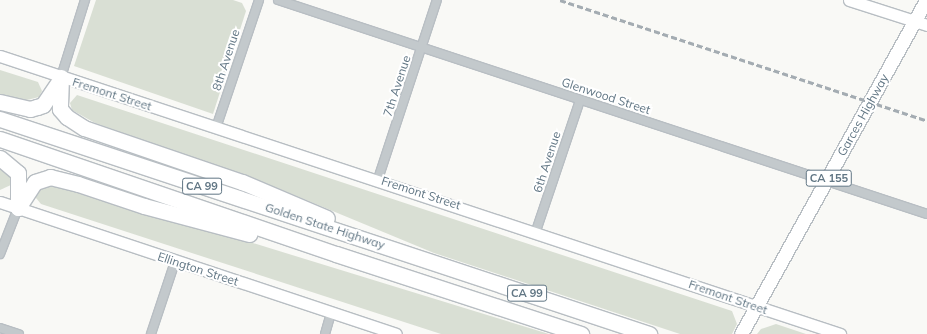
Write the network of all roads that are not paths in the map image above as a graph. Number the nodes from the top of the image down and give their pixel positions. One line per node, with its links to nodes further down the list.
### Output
1 (85, 0): 11 (street)
2 (259, 0): 15 (street, 8th Avenue)
3 (278, 0): 9 (street, Glenwood Street)
4 (438, 0): 9 (street, 7th Avenue)
5 (849, 0): 7 (street)
6 (926, 0): 7 (main road, Garces Highway / CA 155)
7 (914, 21): 8 (street); 19 (main road, Garces Highway / CA 155)
8 (927, 25)
9 (422, 48): 12 (street, Glenwood Street); 18 (street, 7th Avenue)
10 (0, 56): 11 (street, Fremont Street)
11 (61, 77): 13 (highway); 15 (street, Fremont Street); 24 (highway)
12 (580, 100): 19 (street, Glenwood Street); 23 (street, 6th Avenue)
13 (0, 102)
14 (0, 119): 24 (highway, Golden State Highway / CA 99)
15 (216, 128): 18 (street, Fremont Street)
16 (0, 139): 26 (highway, Golden State Highway / CA 99)
17 (0, 158): 21 (highway)
18 (378, 179): 23 (street, Fremont Street)
19 (827, 181): 22 (street, Glenwood Street); 28 (main road, Garces Highway / CA 155)
20 (0, 202): 21 (street, Ellington Street)
21 (18, 208): 25 (street); 26 (highway); 27 (street, Ellington Street)
22 (927, 214)
23 (536, 231): 28 (street, Fremont Street)
24 (404, 253): 36 (highway, Golden State Highway / CA 99)
25 (0, 254)
26 (336, 254): 35 (highway, Golden State Highway / CA 99)
27 (175, 262): 29 (street, Ellington Street); 32 (street)
28 (755, 307): 37 (main road, Garces Highway / CA 155); 38 (street, Fremont Street)
29 (331, 313): 33 (street); 34 (street, Ellington Street)
30 (0, 328): 31 (street)
31 (19, 334)
32 (151, 334)
33 (325, 334)
34 (396, 334)
35 (581, 334)
36 (649, 334)
37 (741, 334)
38 (840, 334)

